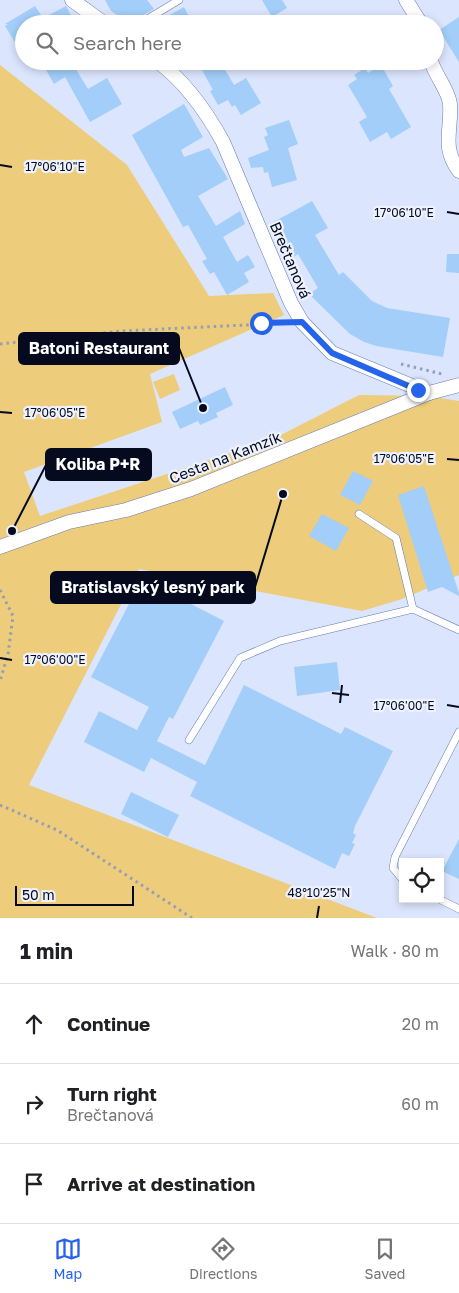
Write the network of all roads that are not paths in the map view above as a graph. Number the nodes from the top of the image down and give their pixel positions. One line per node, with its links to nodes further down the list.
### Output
1 (72, 0): 4 (street)
2 (179, 0): 5 (lane)
3 (406, 0): 6 (street)
4 (93, 15)
5 (154, 15)
6 (415, 15)
7 (168, 70): 11 (street, Brečtanová)
8 (435, 70): 9 (street)
9 (459, 171)
10 (459, 386): 11 (street)
11 (430, 393): 13 (street, Cesta na Kamzík)
12 (359, 514): 14 (lane)
13 (0, 547)
14 (413, 609): 15 (lane); 17 (lane)
15 (459, 630)
16 (459, 732): 18 (lane)
17 (189, 740)
18 (399, 875)
19 (444, 902): 20 (lane)
20 (459, 910)

